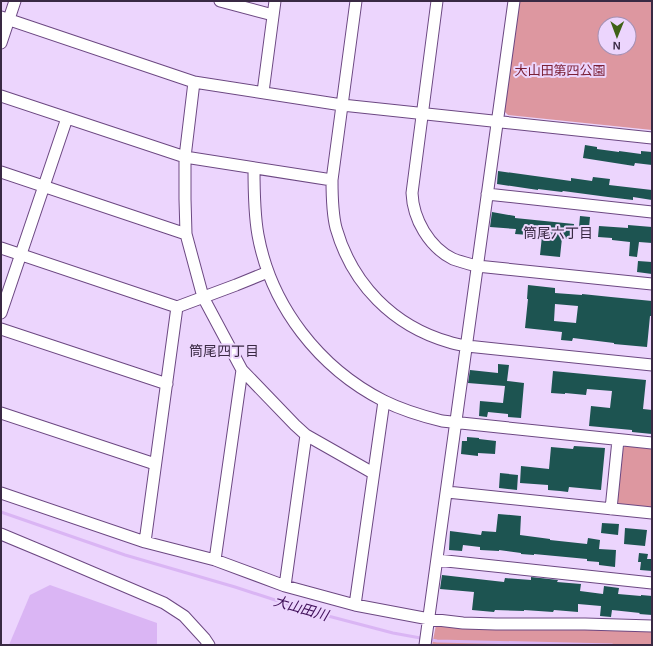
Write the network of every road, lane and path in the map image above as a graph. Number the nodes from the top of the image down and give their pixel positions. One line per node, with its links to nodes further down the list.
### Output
1 (15, 1): 8 (street)
2 (220, 1): 7 (street)
3 (275, 1): 7 (street)
4 (356, 1): 13 (street)
5 (437, 1): 14 (street)
6 (514, 1): 16 (street)
7 (273, 15): 11 (street)
8 (5, 18): 9 (street); 10 (street)
9 (1, 43)
10 (194, 82): 11 (street); 18 (street)
11 (263, 92): 13 (street)
12 (1, 96): 15 (street)
13 (342, 105): 14 (street); 21 (street)
14 (422, 113): 16 (street); 28 (street)
15 (66, 118): 18 (street); 22 (street)
16 (498, 121): 17 (street); 23 (street)
17 (652, 138)
18 (186, 157): 19 (street); 25 (street)
19 (254, 168): 21 (street); 29 (street)
20 (1, 172): 22 (street)
21 (332, 180): 35 (street)
22 (44, 186): 25 (street); 27 (street)
23 (487, 194): 24 (street); 28 (street)
24 (652, 212)
25 (186, 234): 31 (street)
26 (1, 248): 27 (street)
27 (20, 254): 32 (street); 33 (street)
28 (477, 266): 30 (street); 35 (street)
29 (268, 272): 31 (street); 39 (street)
30 (652, 284)
31 (203, 297): 32 (street); 37 (street)
32 (177, 307): 38 (street)
33 (1, 313)
34 (1, 329): 38 (street)
35 (467, 346): 36 (street); 41 (street)
36 (652, 365)
37 (242, 370): 42 (street); 53 (street)
38 (167, 384): 45 (street)
39 (384, 401): 41 (street); 46 (street)
40 (1, 413): 45 (street)
41 (456, 423): 43 (street); 47 (street)
42 (306, 435): 46 (street); 56 (street)
43 (618, 440): 44 (street); 49 (street)
44 (652, 444)
45 (155, 464): 52 (street)
46 (374, 473): 57 (street)
47 (447, 492): 49 (street); 54 (street)
48 (1, 493): 52 (street)
49 (611, 509): 50 (street)
50 (652, 513)
51 (1, 534): 60 (street)
52 (145, 542): 53 (street)
53 (216, 560): 56 (street)
54 (437, 560): 55 (street); 58 (street)
55 (652, 583)
56 (285, 586): 57 (street)
57 (355, 606): 58 (street)
58 (429, 620): 59 (street); 61 (street)
59 (652, 626)
60 (209, 645)
61 (425, 645)

